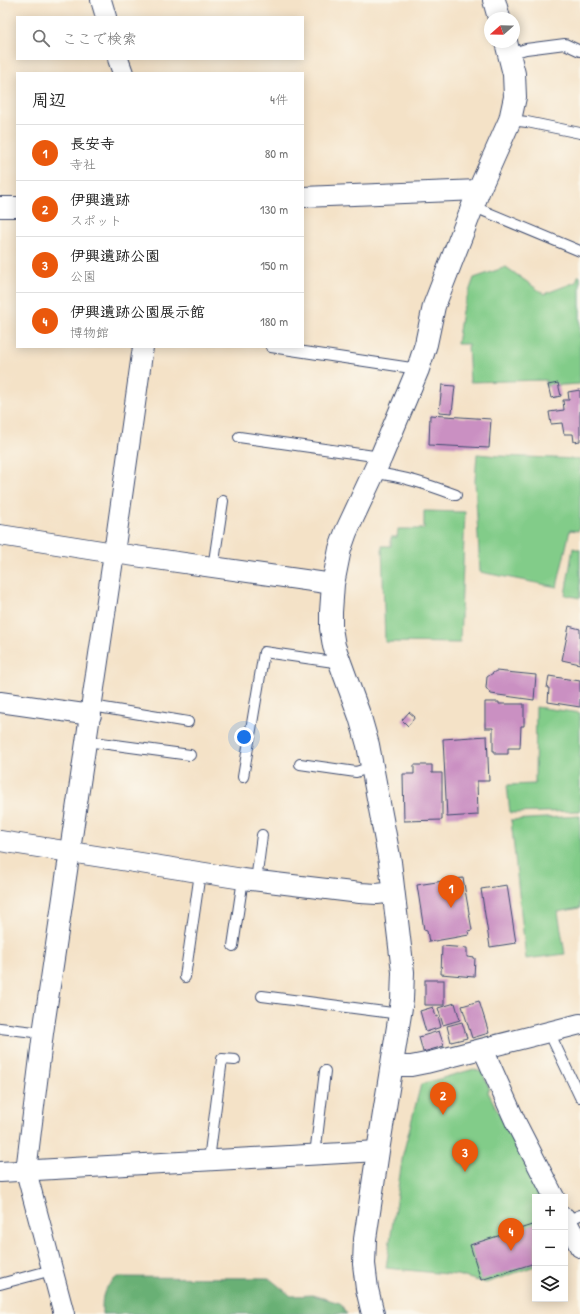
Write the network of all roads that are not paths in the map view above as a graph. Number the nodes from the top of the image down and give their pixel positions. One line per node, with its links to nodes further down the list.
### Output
1 (101, 0): 4 (street)
2 (494, 0): 3 (street)
3 (497, 12)
4 (106, 16)
5 (507, 48): 6 (lane); 9 (street)
6 (580, 51)
7 (118, 60): 8 (street)
8 (122, 72)
9 (510, 120): 10 (lane); 12 (street)
10 (580, 133)
11 (304, 197): 12 (street)
12 (476, 198): 15 (lane); 18 (street)
13 (0, 207): 14 (street)
14 (16, 207)
15 (580, 251)
16 (143, 348): 24 (street)
17 (278, 348): 18 (lane)
18 (418, 369): 20 (street)
19 (239, 437): 20 (lane)
20 (378, 465): 21 (lane); 26 (street)
21 (456, 495)
22 (223, 501): 25 (lane)
23 (0, 535): 24 (street)
24 (114, 553): 25 (street); 29 (street)
25 (213, 568): 26 (street)
26 (333, 584): 27 (street)
27 (340, 663): 34 (street); 35 (lane)
28 (1, 706): 29 (street)
29 (91, 710): 30 (lane); 31 (street)
30 (188, 722)
31 (86, 741): 32 (lane); 38 (street)
32 (190, 755)
33 (300, 764): 34 (lane)
34 (372, 767): 41 (street)
35 (243, 777)
36 (262, 835): 40 (lane)
37 (0, 841): 38 (street)
38 (70, 851): 39 (street); 49 (street)
39 (200, 873): 40 (street); 43 (lane)
40 (249, 880): 41 (street); 42 (lane)
41 (394, 892): 45 (street)
42 (233, 946)
43 (185, 977)
44 (262, 996): 45 (lane)
45 (400, 1014): 52 (street)
46 (580, 1024): 48 (street)
47 (0, 1028): 49 (lane)
48 (549, 1032): 50 (street); 54 (lane)
49 (43, 1033): 58 (street)
50 (483, 1049): 52 (street); 60 (street)
51 (235, 1060): 57 (lane)
52 (392, 1066): 55 (street)
53 (325, 1071): 56 (lane)
54 (580, 1097)
55 (378, 1151): 56 (street); 66 (street)
56 (315, 1155): 57 (street)
57 (209, 1160): 58 (street)
58 (26, 1171): 59 (street); 63 (street)
59 (0, 1172)
60 (552, 1194)
61 (570, 1218): 62 (street)
62 (580, 1247)
63 (52, 1270): 64 (lane); 65 (street)
64 (0, 1284)
65 (64, 1314)
66 (373, 1314)

